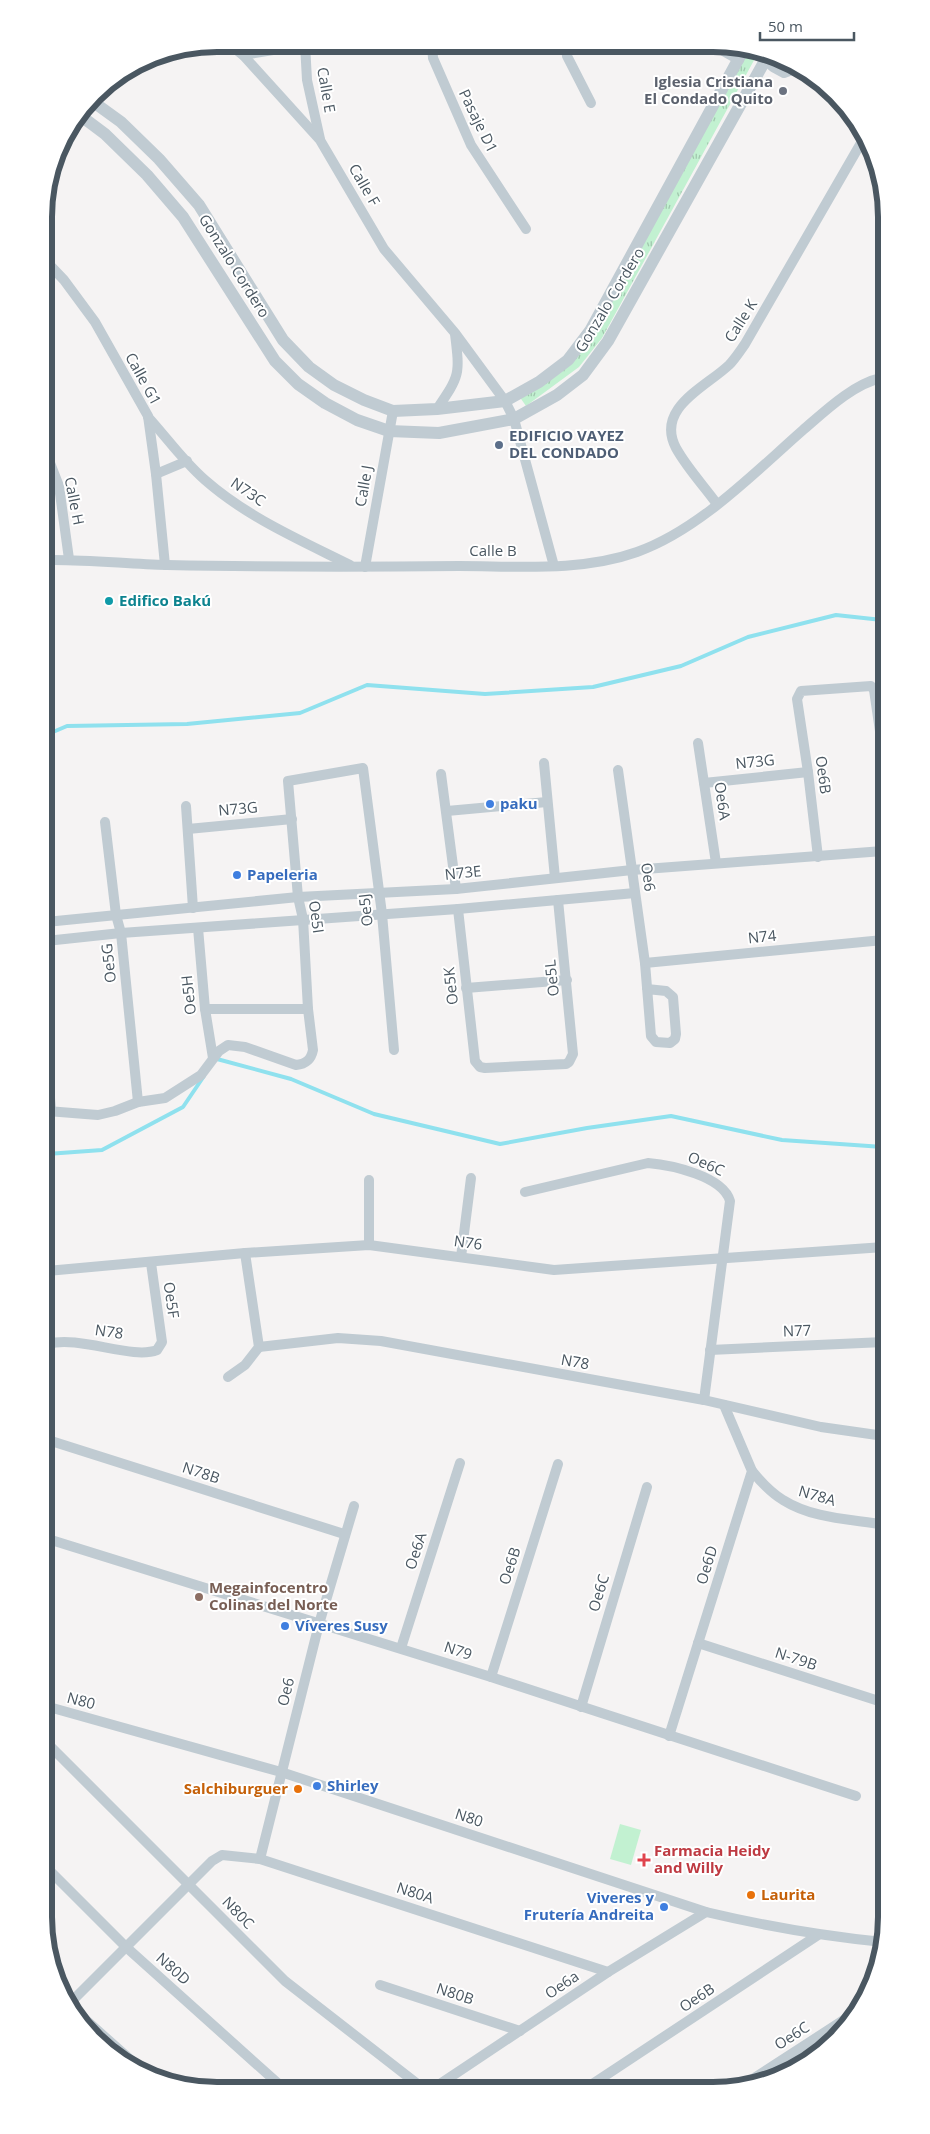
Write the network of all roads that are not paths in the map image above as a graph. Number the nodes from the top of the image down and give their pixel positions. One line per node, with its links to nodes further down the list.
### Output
1 (239, 52): 7 (street, Calle F)
2 (258, 52): 7 (street)
3 (305, 52): 16 (street, Calle E)
4 (433, 52): 18 (street, Pasaje D1)
5 (567, 52): 13 (street)
6 (728, 54): 9 (street)
7 (243, 55): 16 (street, Calle F)
8 (741, 55): 9 (street, Gonzalo Cordero)
9 (739, 60): 22 (street, Gonzalo Cordero)
10 (765, 61): 26 (street, Gonzalo Cordero)
11 (770, 63): 12 (street)
12 (788, 72)
13 (591, 103)
14 (97, 105): 24 (street, Gonzalo Cordero)
15 (85, 119): 27 (street, Gonzalo Cordero)
16 (320, 140): 20 (street, Calle F)
17 (860, 145): 31 (street, Calle K)
18 (526, 229)
19 (53, 268): 25 (street, Calle G1)
20 (455, 333): 22 (street, Calle F); 23 (street)
21 (878, 379): 31 (street, Calle B)
22 (505, 401): 23 (street, Gonzalo Cordero); 26 (street, Calle F)
23 (437, 409): 24 (street, Gonzalo Cordero)
24 (393, 411): 27 (street, Calle J)
25 (148, 416): 28 (street, N73C); 30 (street, Calle G1)
26 (514, 419): 27 (street, Gonzalo Cordero); 36 (street, Calle F)
27 (389, 431): 37 (street, Calle J)
28 (187, 460): 30 (street); 35 (street, N73C)
29 (53, 470): 32 (street, Calle H)
30 (156, 474): 34 (street, Calle G1)
31 (717, 504): 36 (street, Calle B)
32 (69, 559): 33 (street, Calle B); 34 (street, Calle B)
33 (53, 560)
34 (165, 565): 35 (street, Calle B)
35 (353, 566): 37 (street, Calle B)
36 (554, 566): 37 (street, Calle B)
37 (365, 567)
38 (878, 715): 42 (street, Oe6B)
39 (698, 743): 45 (street, Oe6A)
40 (544, 764): 46 (street)
41 (618, 770): 55 (street, Oe6)
42 (808, 772): 45 (street, N73G); 53 (street, Oe6B)
43 (441, 774): 48 (street)
44 (288, 781): 49 (street, Oe5I); 59 (street, Oe5J)
45 (704, 783): 54 (street, Oe6A)
46 (547, 802): 48 (street); 56 (street)
47 (186, 806): 51 (street)
48 (447, 811): 57 (street)
49 (292, 819): 51 (street, N73G); 60 (street, Oe5I)
50 (106, 822): 65 (street, Oe5G)
51 (188, 829): 62 (street)
52 (878, 851): 53 (street, N73E)
53 (818, 857): 54 (street, N73E)
54 (716, 863): 55 (street, N73E)
55 (632, 870): 56 (street, N73E); 58 (street, Oe6)
56 (556, 878): 57 (street, N73E)
57 (456, 889): 59 (street, N73E)
58 (635, 893): 61 (street); 72 (street, Oe6)
59 (380, 894): 60 (street, N73E); 64 (street, Oe5J)
60 (298, 897): 62 (street, N73E); 66 (street, Oe5I)
61 (558, 900): 63 (street); 73 (street, Oe5L)
62 (193, 908): 65 (street, N73E)
63 (458, 909): 64 (street); 74 (street, Oe5K)
64 (382, 914): 66 (street); 78 (street, Oe5J)
65 (116, 915): 67 (street, N73E); 69 (street, Oe5G)
66 (304, 919): 68 (street); 77 (street, Oe5I)
67 (53, 921)
68 (198, 928): 69 (street); 76 (street, Oe5H)
69 (121, 933): 70 (street); 81 (street, Oe5G)
70 (53, 940)
71 (878, 941): 72 (street, N74)
72 (645, 964): 75 (street, Oe6)
73 (567, 980): 74 (street); 80 (street, Oe5L)
74 (466, 988): 80 (street, Oe5K)
75 (647, 990): 75 (street, Oe6)
76 (205, 1009): 77 (street); 79 (street, Oe5H)
77 (308, 1009): 79 (street, Oe5I)
78 (394, 1050)
79 (213, 1058): 81 (street)
80 (475, 1061)
81 (138, 1102): 82 (street)
82 (52, 1111)
83 (472, 1178): 89 (street)
84 (369, 1180): 86 (street)
85 (525, 1192): 90 (street, Oe6C)
86 (369, 1245): 88 (street, N76); 89 (street, N76)
87 (877, 1247): 90 (street, N76)
88 (245, 1253): 91 (street, N76); 96 (street)
89 (461, 1257): 90 (street, N76)
90 (721, 1258): 97 (street, Oe6C)
91 (150, 1263): 92 (street, N76); 93 (street, Oe5F)
92 (52, 1271)
93 (162, 1342): 95 (street, N78)
94 (877, 1342): 97 (street, N77)
95 (52, 1344)
96 (259, 1347): 98 (street); 99 (street, N78)
97 (710, 1350): 99 (street, Oe6C)
98 (228, 1377)
99 (704, 1400): 100 (street, N78)
100 (724, 1405): 101 (street, N78); 105 (street)
101 (877, 1435)
102 (52, 1441): 109 (street, N78B)
103 (460, 1463): 113 (street, Oe6A)
104 (558, 1464): 114 (street, Oe6B)
105 (752, 1471): 108 (street, N78A); 112 (street, Oe6D)
106 (647, 1487): 116 (street, Oe6C)
107 (354, 1506): 109 (street, Oe6)
108 (877, 1524)
109 (344, 1534): 111 (street, Oe6)
110 (52, 1540): 111 (street, N79)
111 (319, 1624): 113 (street, N79); 120 (street, Oe6)
112 (698, 1643): 115 (street, N-79B); 118 (street, Oe6D)
113 (401, 1648): 114 (street, N79)
114 (491, 1677): 116 (street, N79)
115 (877, 1701)
116 (581, 1707): 118 (street, N79)
117 (52, 1708): 120 (street, N80)
118 (669, 1736): 121 (street, N79)
119 (52, 1748): 124 (street, N80C)
120 (281, 1772): 122 (street, Oe6); 125 (street, N80)
121 (856, 1796)
122 (260, 1859): 124 (street, N80A); 129 (street, N80A)
123 (52, 1873): 128 (street, N80D)
124 (190, 1884): 128 (street); 136 (street, N80C)
125 (706, 1912): 126 (street, N80); 129 (street, Oe6a)
126 (818, 1935): 127 (street, N80); 138 (street, Oe6B)
127 (875, 1941)
128 (126, 1947): 131 (street); 135 (street, N80D)
129 (608, 1972): 133 (street, Oe6a)
130 (380, 1985): 133 (street, N80B)
131 (75, 1998)
132 (836, 2025): 134 (street, Oe6C)
133 (520, 2031): 137 (street, Oe6a)
134 (760, 2074)
135 (278, 2082)
136 (415, 2082)
137 (443, 2082)
138 (596, 2082)

